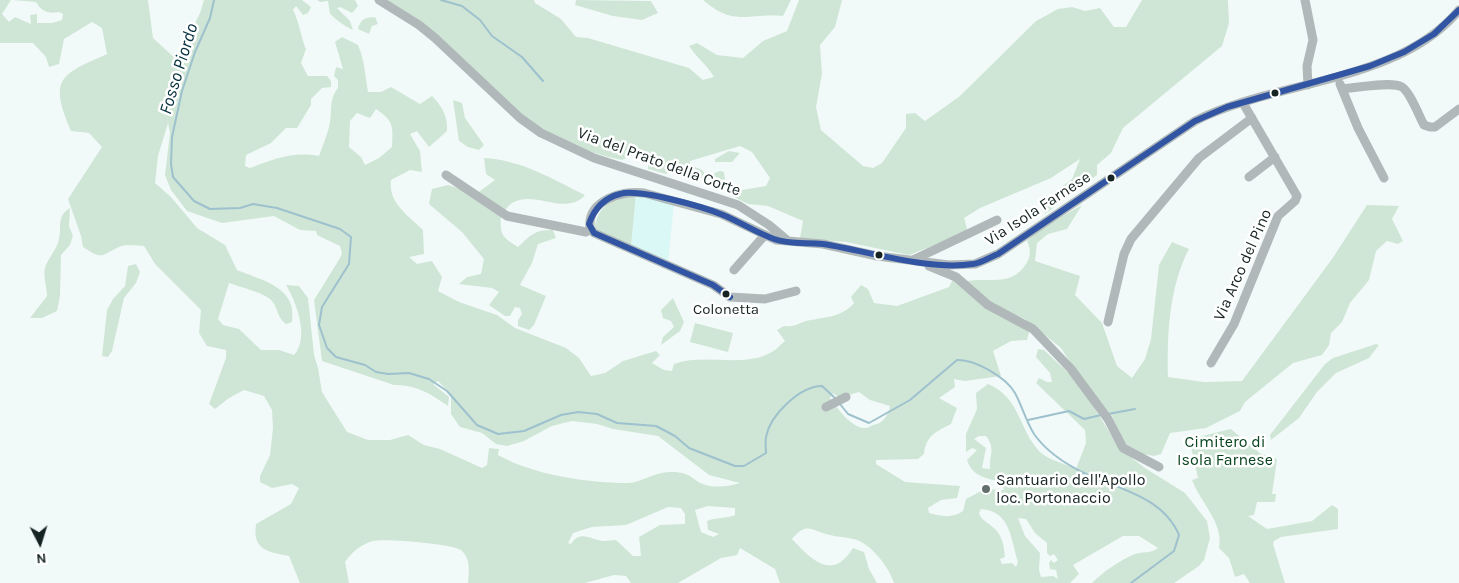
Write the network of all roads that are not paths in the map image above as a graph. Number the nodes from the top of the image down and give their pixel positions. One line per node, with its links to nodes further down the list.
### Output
1 (379, 0): 17 (street, Via del Prato della Corte)
2 (1305, 0): 5 (street)
3 (1459, 10): 4 (street, Via Isola Farnese)
4 (1338, 77): 5 (street, Via Isola Farnese); 6 (street)
5 (1308, 85): 7 (street, Via Isola Farnese)
6 (1342, 89): 8 (street); 13 (street)
7 (1243, 103): 9 (street, Via Arco del Pino); 18 (street, Via Isola Farnese)
8 (1459, 109)
9 (1252, 118): 10 (street, Via Arco del Pino); 21 (street)
10 (1275, 157): 12 (street); 22 (street, Via Arco del Pino)
11 (446, 175): 15 (street)
12 (1249, 177)
13 (1384, 178)
14 (997, 220): 18 (street)
15 (586, 232)
16 (764, 236): 17 (street, Via Isola Farnese); 19 (street); 20 (street, Via Isola Farnese)
17 (788, 242): 18 (street, Via Isola Farnese)
18 (916, 260): 25 (street)
19 (734, 270)
20 (796, 291)
21 (1108, 322)
22 (1211, 363)
23 (844, 398): 24 (street)
24 (829, 405)
25 (1159, 467)

